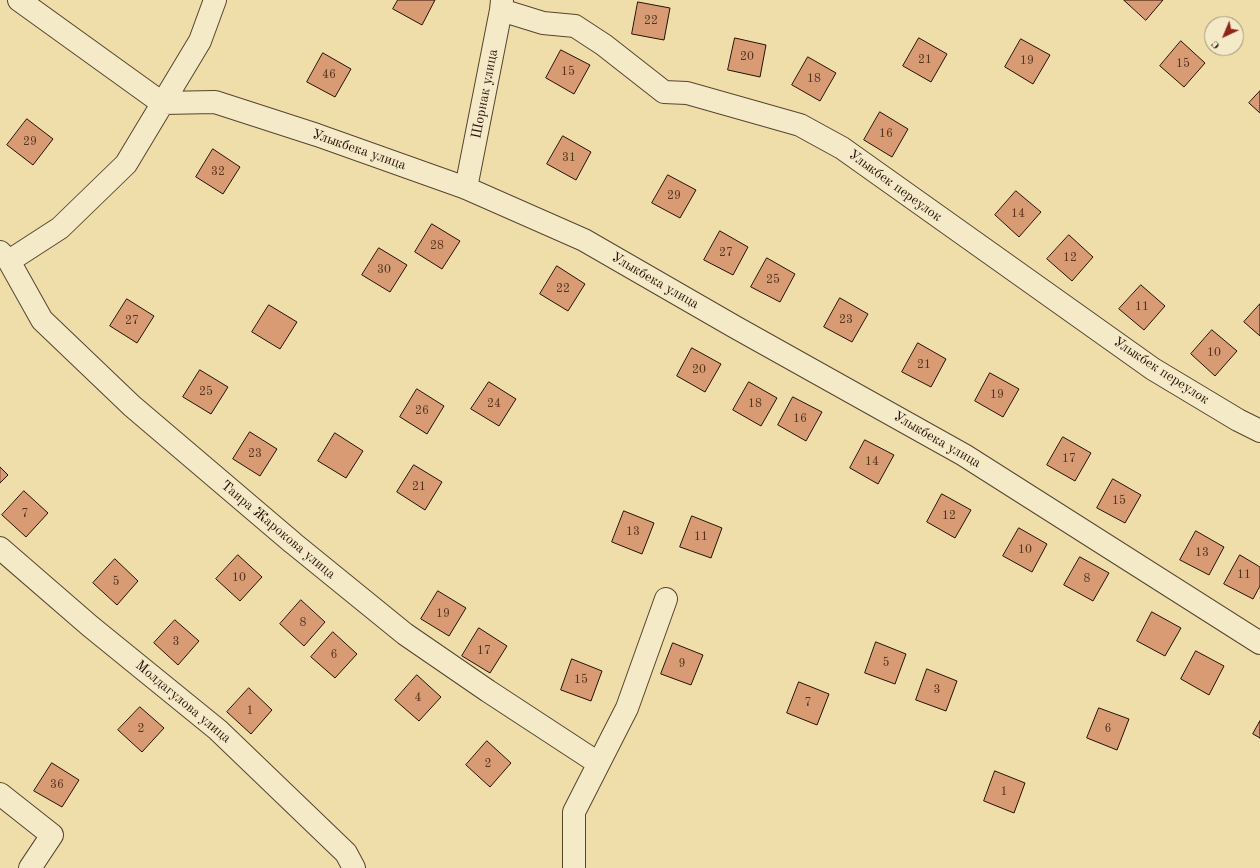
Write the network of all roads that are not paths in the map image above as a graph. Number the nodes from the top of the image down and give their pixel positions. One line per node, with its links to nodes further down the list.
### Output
1 (19, 0): 4 (street)
2 (215, 0): 4 (street)
3 (501, 5): 5 (street, Шорнак улица); 7 (street, Улыкбек переулок)
4 (162, 103): 5 (street, Улыкбека улица); 6 (street)
5 (466, 188): 10 (street, Улыкбека улица)
6 (5, 256): 11 (street, Таира Жарокова улица)
7 (1260, 431)
8 (0, 548): 14 (street, Молдагулова улица)
9 (666, 599): 11 (street)
10 (1260, 643)
11 (598, 763): 15 (street)
12 (0, 794): 13 (street)
13 (30, 868)
14 (354, 868)
15 (574, 868)

